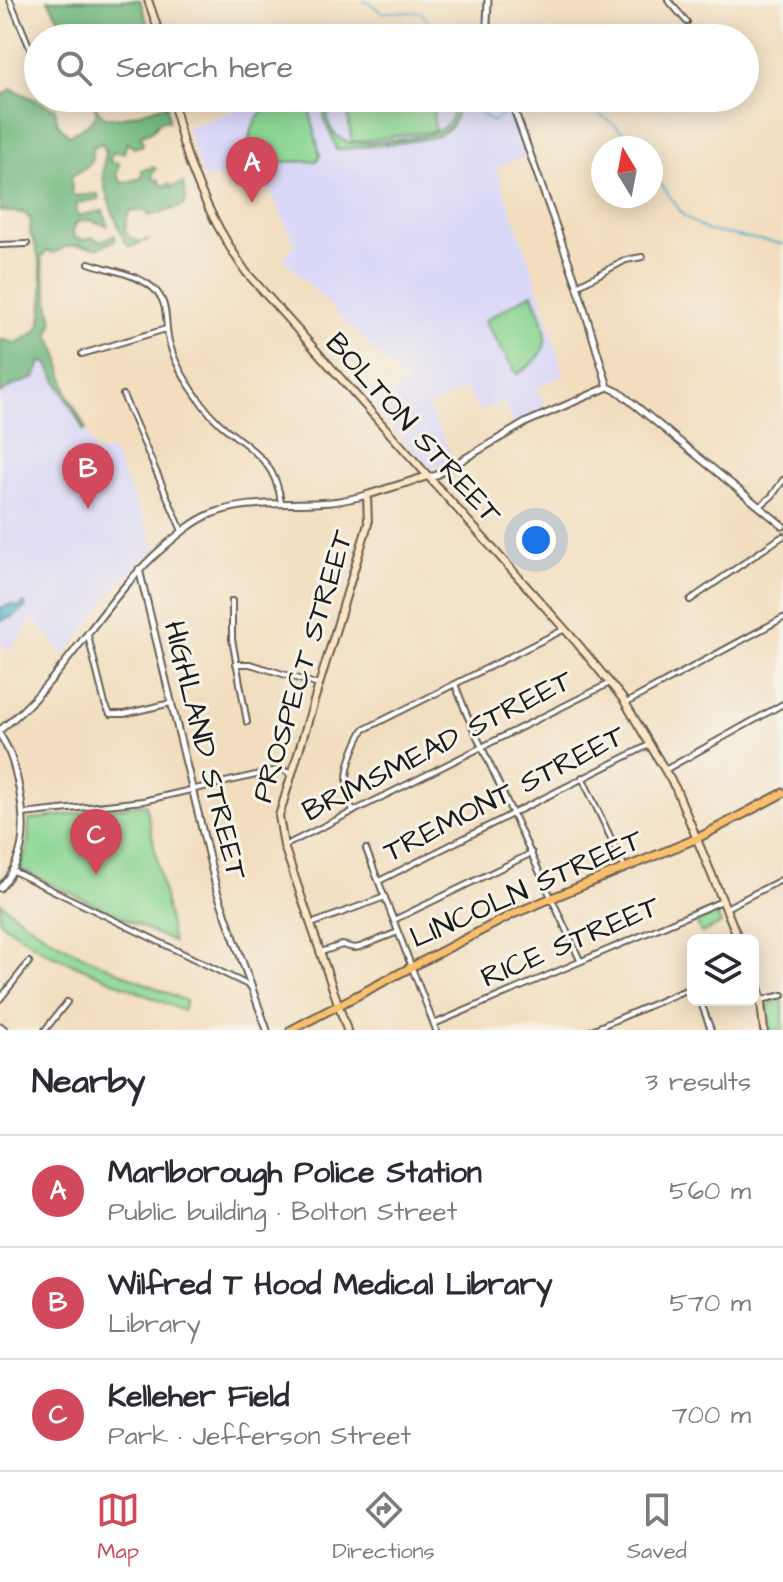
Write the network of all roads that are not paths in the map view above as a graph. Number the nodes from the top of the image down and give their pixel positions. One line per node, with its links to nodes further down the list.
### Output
1 (10, 0): 8 (street)
2 (148, 0): 6 (main road)
3 (488, 0): 7 (street)
4 (668, 0): 5 (street)
5 (687, 22)
6 (156, 24)
7 (487, 24)
8 (24, 34)
9 (176, 112): 20 (main road, BOLTON STREET)
10 (515, 112): 15 (street)
11 (27, 244): 12 (street)
12 (0, 245)
13 (642, 257): 15 (street)
14 (89, 263): 16 (street)
15 (577, 286): 18 (street)
16 (166, 329): 17 (street); 23 (street)
17 (82, 354)
18 (608, 387): 20 (street); 24 (street)
19 (123, 395): 26 (street)
20 (428, 476): 22 (main road); 32 (main road, BOLTON STREET)
21 (783, 480): 24 (street)
22 (367, 495): 23 (street); 37 (main road, PROSPECT STREET)
23 (281, 503): 26 (street)
24 (758, 508): 25 (street)
25 (783, 526)
26 (182, 531): 28 (street)
27 (783, 536): 29 (street)
28 (139, 569): 33 (street); 38 (street, HIGHLAND STREET)
29 (690, 600)
30 (232, 601): 34 (street)
31 (783, 618): 39 (street)
32 (565, 629): 35 (main road, BOLTON STREET); 36 (street)
33 (88, 636): 38 (street); 42 (street)
34 (236, 664): 37 (street); 41 (street)
35 (610, 683): 39 (main road, BOLTON STREET); 44 (street, BRIMSMEAD STREET)
36 (455, 684): 44 (street); 50 (street)
37 (320, 685): 46 (main road, PROSPECT STREET)
38 (171, 703): 48 (street, HIGHLAND STREET)
39 (626, 703): 43 (main road, BOLTON STREET)
40 (783, 704): 45 (street)
41 (247, 722)
42 (0, 732): 52 (street)
43 (649, 745): 45 (main road, BOLTON STREET); 47 (street, TREMONT STREET)
44 (482, 747): 50 (street, BRIMSMEAD STREET); 51 (street)
45 (665, 770): 53 (main road, BOLTON STREET)
46 (291, 774): 48 (street); 54 (main road, PROSPECT STREET)
47 (582, 777): 51 (street, TREMONT STREET); 57 (street)
48 (191, 789): 52 (street); 73 (street, HIGHLAND STREET)
49 (783, 793): 53 (main road, LINCOLN STREET)
50 (353, 812): 54 (street, BRIMSMEAD STREET)
51 (513, 812): 56 (street); 60 (street, TREMONT STREET)
52 (23, 814): 58 (street)
53 (698, 838): 57 (main road, LINCOLN STREET); 64 (main road, BOLTON STREET)
54 (284, 846): 66 (main road, PROSPECT STREET)
55 (366, 849): 60 (street)
56 (532, 853): 63 (street); 65 (street)
57 (625, 868): 63 (main road, LINCOLN STREET)
58 (13, 871): 61 (street); 73 (street)
59 (783, 879): 64 (street, RICE STREET)
60 (379, 881): 62 (street)
61 (0, 888)
62 (385, 897): 65 (street); 66 (street)
63 (552, 898): 70 (street); 72 (main road, LINCOLN STREET)
64 (724, 904): 68 (main road, BOLTON STREET); 70 (street, RICE STREET)
65 (394, 920): 67 (street)
66 (311, 924): 69 (main road, PROSPECT STREET)
67 (398, 932): 69 (street); 72 (street)
68 (736, 934)
69 (321, 952): 80 (main road, PROSPECT STREET)
70 (580, 960): 83 (street, RICE STREET)
71 (29, 962): 77 (street)
72 (411, 966): 80 (main road, LINCOLN STREET); 83 (street)
73 (252, 987): 86 (street, HIGHLAND STREET)
74 (687, 990): 89 (street)
75 (759, 994): 78 (main road)
76 (783, 995): 78 (street)
77 (0, 999)
78 (761, 1000): 91 (main road)
79 (67, 1002): 85 (street)
80 (339, 1006): 87 (main road, LINCOLN STREET); 88 (main road, PROSPECT STREET)
81 (702, 1006): 90 (street)
82 (0, 1026): 84 (street)
83 (435, 1027)
84 (5, 1030)
85 (45, 1030)
86 (267, 1030)
87 (291, 1030)
88 (347, 1030)
89 (592, 1030)
90 (711, 1030)
91 (764, 1030)

